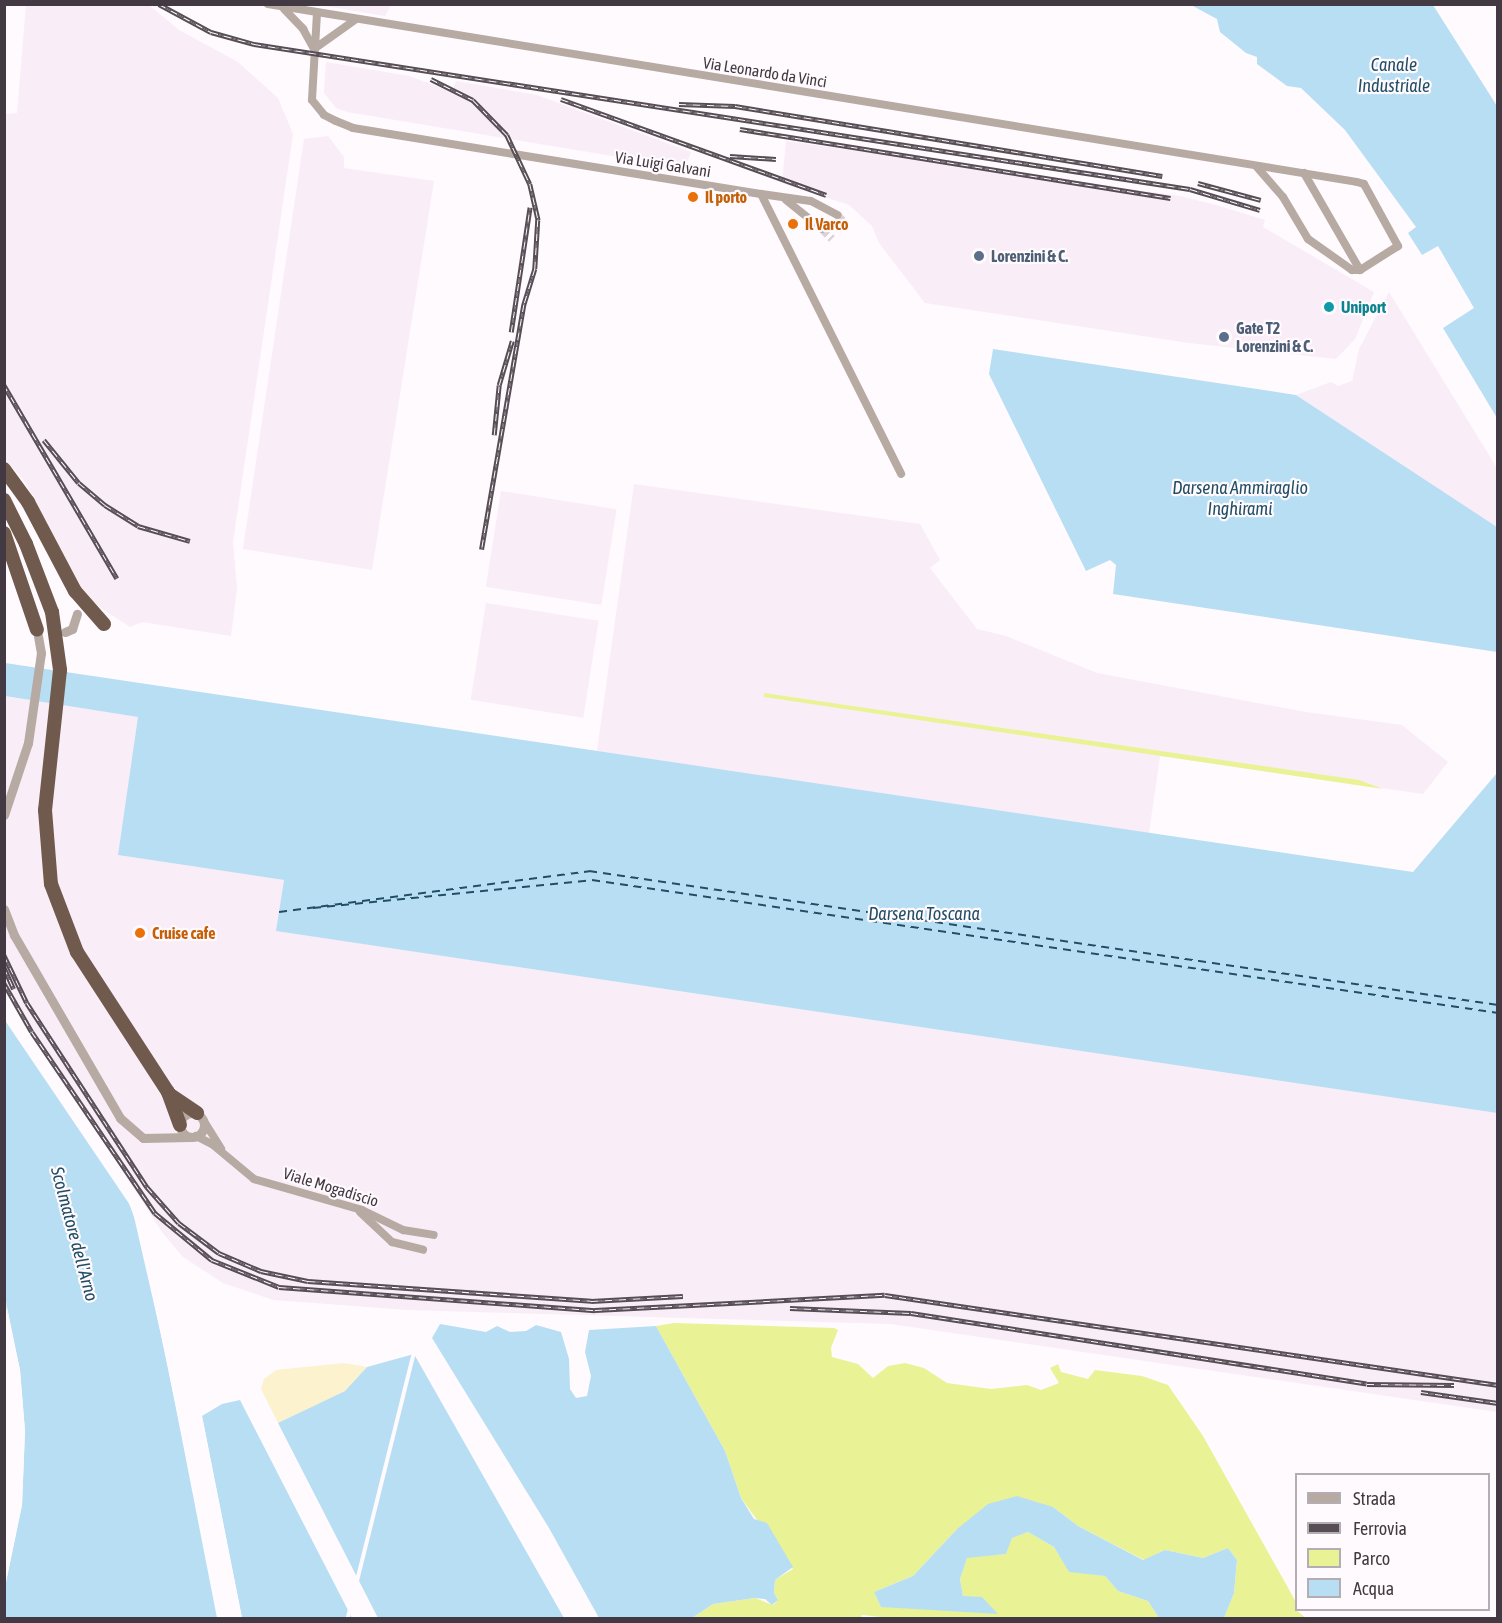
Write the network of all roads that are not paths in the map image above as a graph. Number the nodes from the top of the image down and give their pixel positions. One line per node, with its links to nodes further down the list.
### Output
1 (268, 4): 2 (street, Via Leonardo da Vinci)
2 (283, 8): 3 (street, Via Leonardo da Vinci); 5 (street)
3 (317, 13): 4 (street, Via Leonardo da Vinci); 5 (street); 6 (street, Via Luigi Galvani)
4 (355, 20): 6 (street); 7 (street, Via Leonardo da Vinci)
5 (303, 29): 6 (street)
6 (314, 49): 9 (street, Via Luigi Galvani)
7 (1257, 167): 8 (street, Via Leonardo da Vinci); 13 (street)
8 (1304, 173): 13 (street); 13 (street, Via Leonardo da Vinci)
9 (761, 194): 10 (street, Via Luigi Galvani); 15 (street)
10 (782, 197): 11 (street, Via Luigi Galvani); 12 (street)
11 (837, 215)
12 (822, 229)
13 (1360, 270)
14 (4, 469): 20 (highway)
15 (900, 474)
16 (4, 500): 19 (highway)
17 (4, 511): 19 (highway)
18 (4, 532): 23 (highway)
19 (26, 544): 29 (highway, bridge)
20 (75, 591): 21 (highway); 22 (highway)
21 (77, 614): 24 (street)
22 (104, 624)
23 (37, 630): 26 (street)
24 (65, 632)
25 (51, 646): 26 (street)
26 (40, 665): 27 (street)
27 (4, 815)
28 (4, 909): 33 (street)
29 (168, 1092): 30 (highway); 31 (highway)
30 (200, 1115): 31 (street); 32 (street); 34 (street, Viale Mogadiscio)
31 (180, 1125): 32 (street, Viale Mogadiscio); 33 (street)
32 (193, 1136): 33 (street); 34 (street, Viale Mogadiscio)
33 (163, 1137)
34 (225, 1155): 35 (street, Viale Mogadiscio)
35 (354, 1208): 36 (street, Viale Mogadiscio); 37 (street)
36 (434, 1235)
37 (423, 1250)

